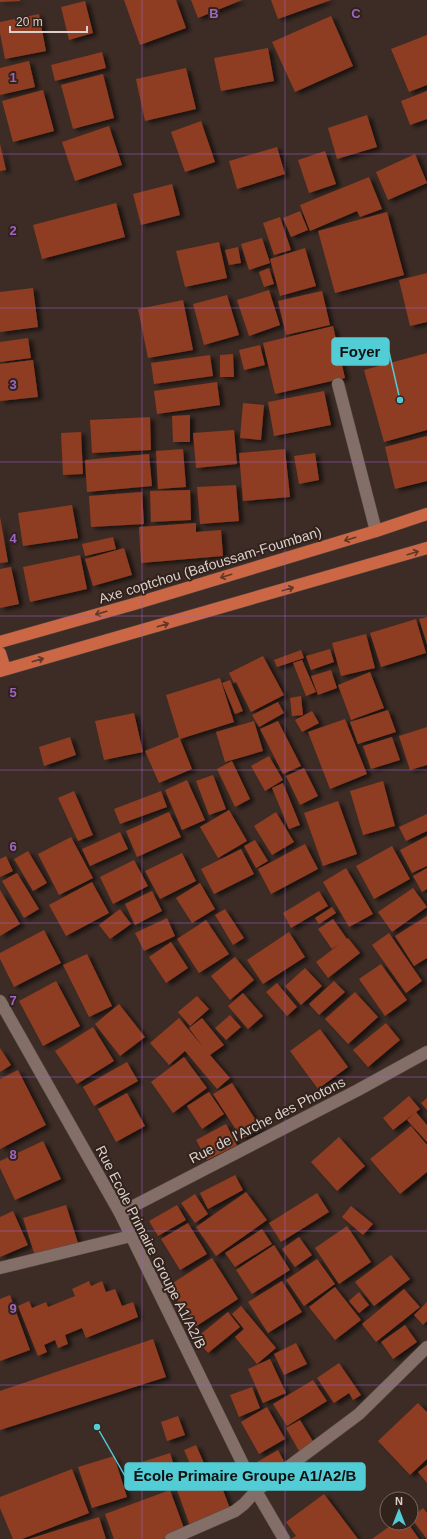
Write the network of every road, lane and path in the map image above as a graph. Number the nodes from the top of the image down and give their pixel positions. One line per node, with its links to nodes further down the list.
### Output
1 (338, 384): 3 (street)
2 (427, 514): 3 (highway, Axe coptchou (Bafoussam-Foumban))
3 (376, 531): 5 (highway, Axe coptchou (Bafoussam-Foumban), one-way to 5)
4 (427, 548): 7 (highway, one-way to 4)
5 (0, 642)
6 (0, 653): 7 (highway)
7 (3, 670)
8 (0, 1000): 10 (street, Rue Ecole Primaire Groupe A1/A2/B)
9 (427, 1052): 10 (street, Rue de l'Arche des Photons)
10 (120, 1213): 11 (street, Rue Ecole Primaire Groupe A1/A2/B)
11 (131, 1236): 12 (street); 14 (street, Rue Ecole Primaire Groupe A1/A2/B)
12 (0, 1268)
13 (427, 1347): 14 (street)
14 (256, 1491): 15 (street); 16 (street, Rue Ecole Primaire Groupe A1/A2/B)
15 (171, 1539)
16 (284, 1539)

